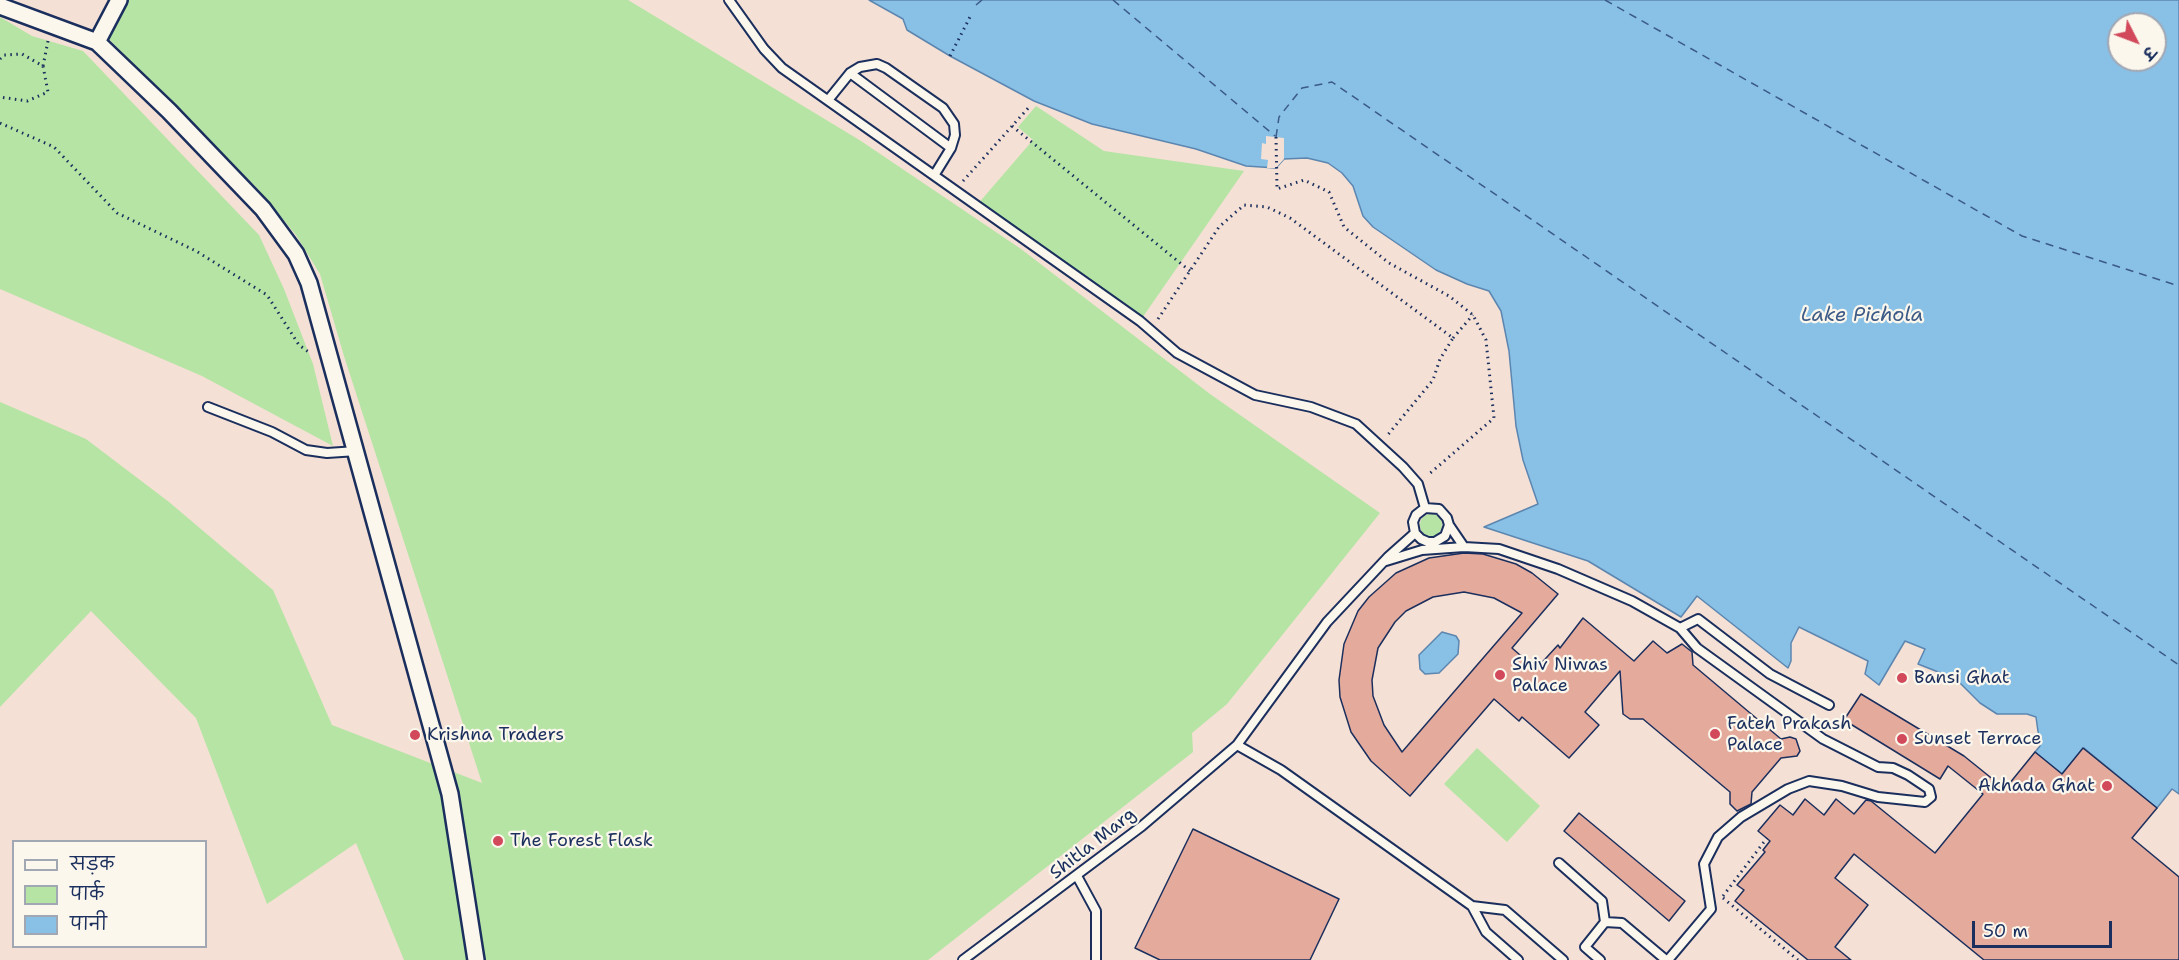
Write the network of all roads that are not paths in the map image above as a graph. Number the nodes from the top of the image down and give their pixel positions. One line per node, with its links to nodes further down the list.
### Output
1 (119, 0): 4 (street)
2 (729, 0): 6 (lane)
3 (0, 6): 4 (street)
4 (97, 42): 10 (street)
5 (850, 73): 6 (lane); 7 (lane); 7 (lane)
6 (829, 99): 8 (lane)
7 (951, 148): 8 (lane)
8 (935, 174): 11 (lane)
9 (208, 407): 10 (lane)
10 (357, 451): 23 (street)
11 (1425, 508): 12 (lane); 13 (lane)
12 (1449, 525): 13 (lane); 14 (lane)
13 (1415, 533): 15 (lane, Shitla Marg)
14 (1464, 547): 15 (lane); 16 (lane)
15 (1383, 562): 18 (lane, Shitla Marg)
16 (1680, 628): 17 (lane); 29 (lane)
17 (1829, 705)
18 (1237, 745): 20 (lane, Shitla Marg); 21 (lane)
19 (1559, 863): 22 (lane)
20 (1077, 876): 24 (lane, Shitla Marg); 25 (lane)
21 (1472, 906): 26 (lane); 27 (lane)
22 (1605, 921): 28 (lane); 29 (lane)
23 (476, 960)
24 (963, 960)
25 (1096, 960)
26 (1518, 960)
27 (1563, 960)
28 (1600, 960)
29 (1667, 960)

